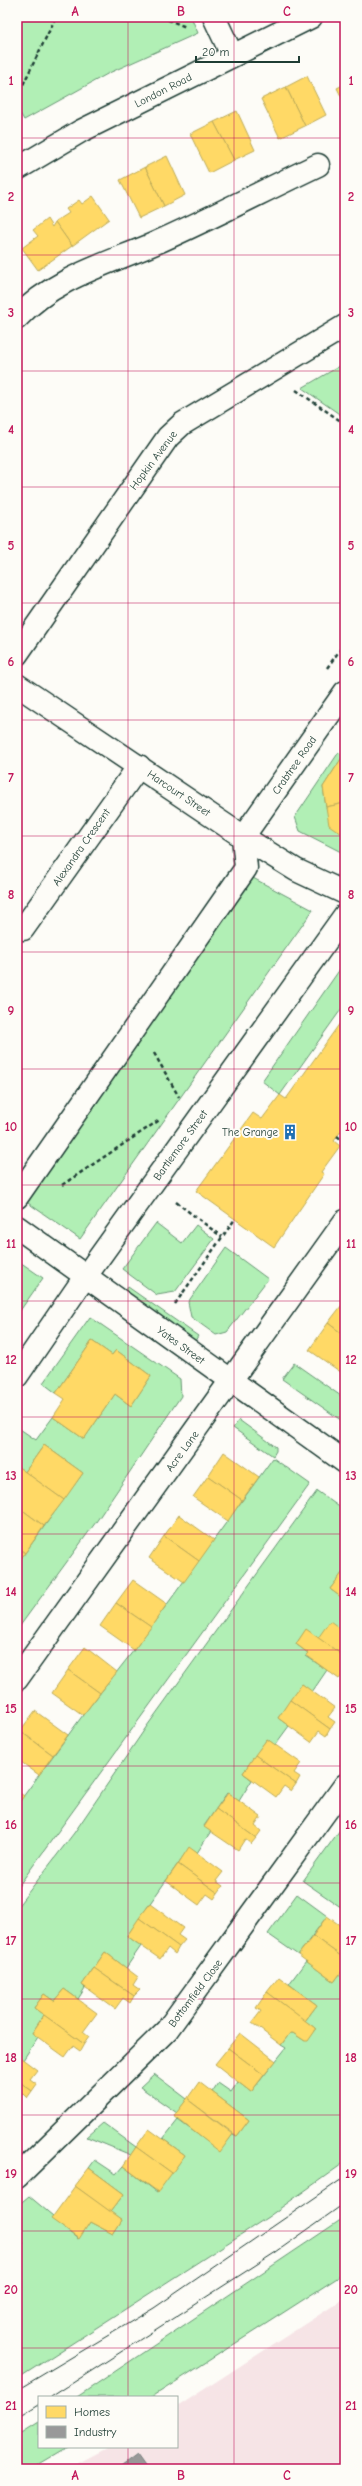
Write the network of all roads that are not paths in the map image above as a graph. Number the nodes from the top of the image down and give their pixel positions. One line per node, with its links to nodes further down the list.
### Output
1 (214, 17): 3 (street)
2 (311, 17): 3 (street, London Road)
3 (232, 55): 5 (street, London Road)
4 (318, 165): 6 (street)
5 (18, 167)
6 (17, 318)
7 (345, 326): 8 (street, Hopkin Avenue)
8 (17, 654)
9 (17, 685): 11 (street, Harcourt Street)
10 (345, 692): 12 (street, Crabtree Road)
11 (138, 766): 12 (street, Harcourt Street); 15 (street, Alexandra Crescent)
12 (243, 837): 13 (street, Harcourt Street); 16 (street)
13 (345, 893)
14 (345, 915): 19 (street, Bartlemore Street)
15 (23, 929)
16 (17, 1197)
17 (345, 1221): 21 (street, Acre Lane)
18 (17, 1227): 19 (street, Yates Street)
19 (86, 1277): 20 (street, Bartlemore Street); 21 (street, Yates Street)
20 (17, 1376)
21 (232, 1381): 22 (street, Yates Street); 23 (street, Acre Lane)
22 (345, 1462)
23 (17, 1679)
24 (345, 1785): 25 (street, Bottomfield Close)
25 (17, 2177)

